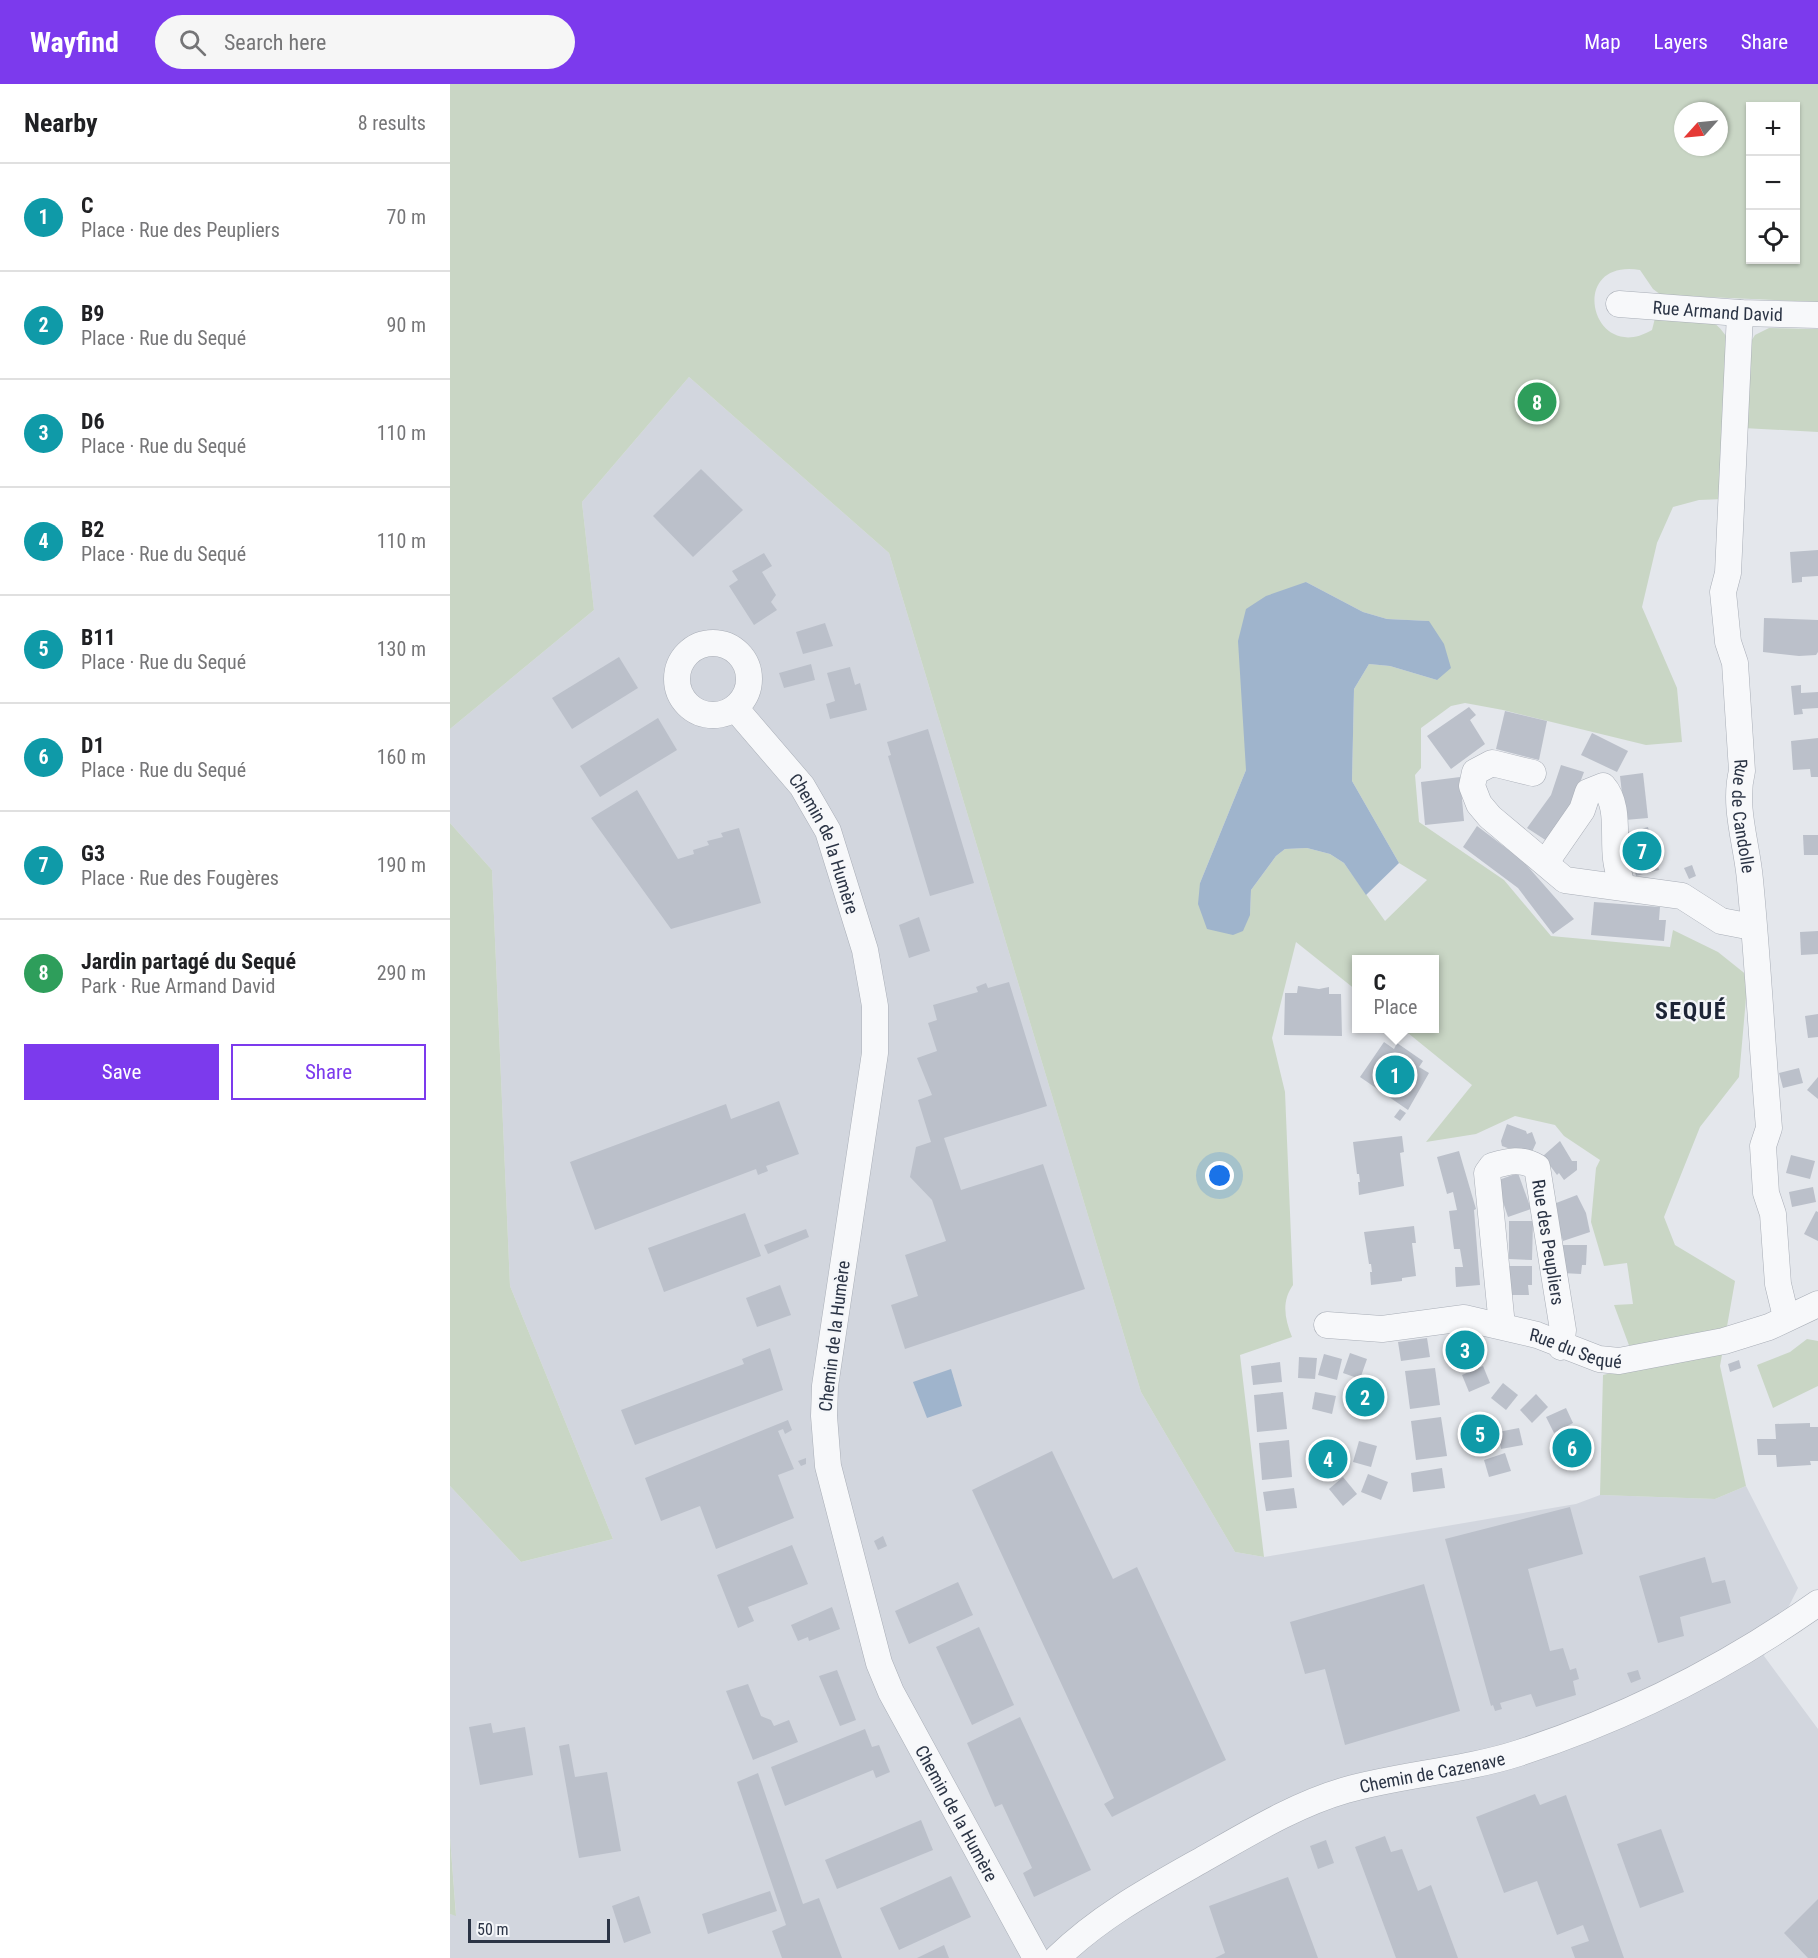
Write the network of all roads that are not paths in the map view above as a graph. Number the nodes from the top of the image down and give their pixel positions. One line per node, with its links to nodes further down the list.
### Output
1 (1619, 304): 2 (street, Rue Armand David)
2 (1740, 313): 3 (street, Rue Armand David); 8 (street, Rue de Candolle)
3 (1818, 315)
4 (735, 708): 15 (street, Chemin de la Humère)
5 (1533, 773): 6 (street)
6 (1546, 862): 7 (street); 7 (street)
7 (1622, 887): 8 (street)
8 (1752, 927): 10 (street, Rue de Candolle)
9 (1818, 1304): 10 (street, Rue du Sequé)
10 (1786, 1317): 13 (street, Rue du Sequé)
11 (1327, 1325): 12 (street, Rue du Sequé)
12 (1502, 1326): 13 (street, Rue du Sequé); 13 (street, Rue des Peupliers)
13 (1561, 1347)
14 (1818, 1603): 16 (street, Chemin de Cazenave)
15 (1036, 1958)
16 (1057, 1958)

